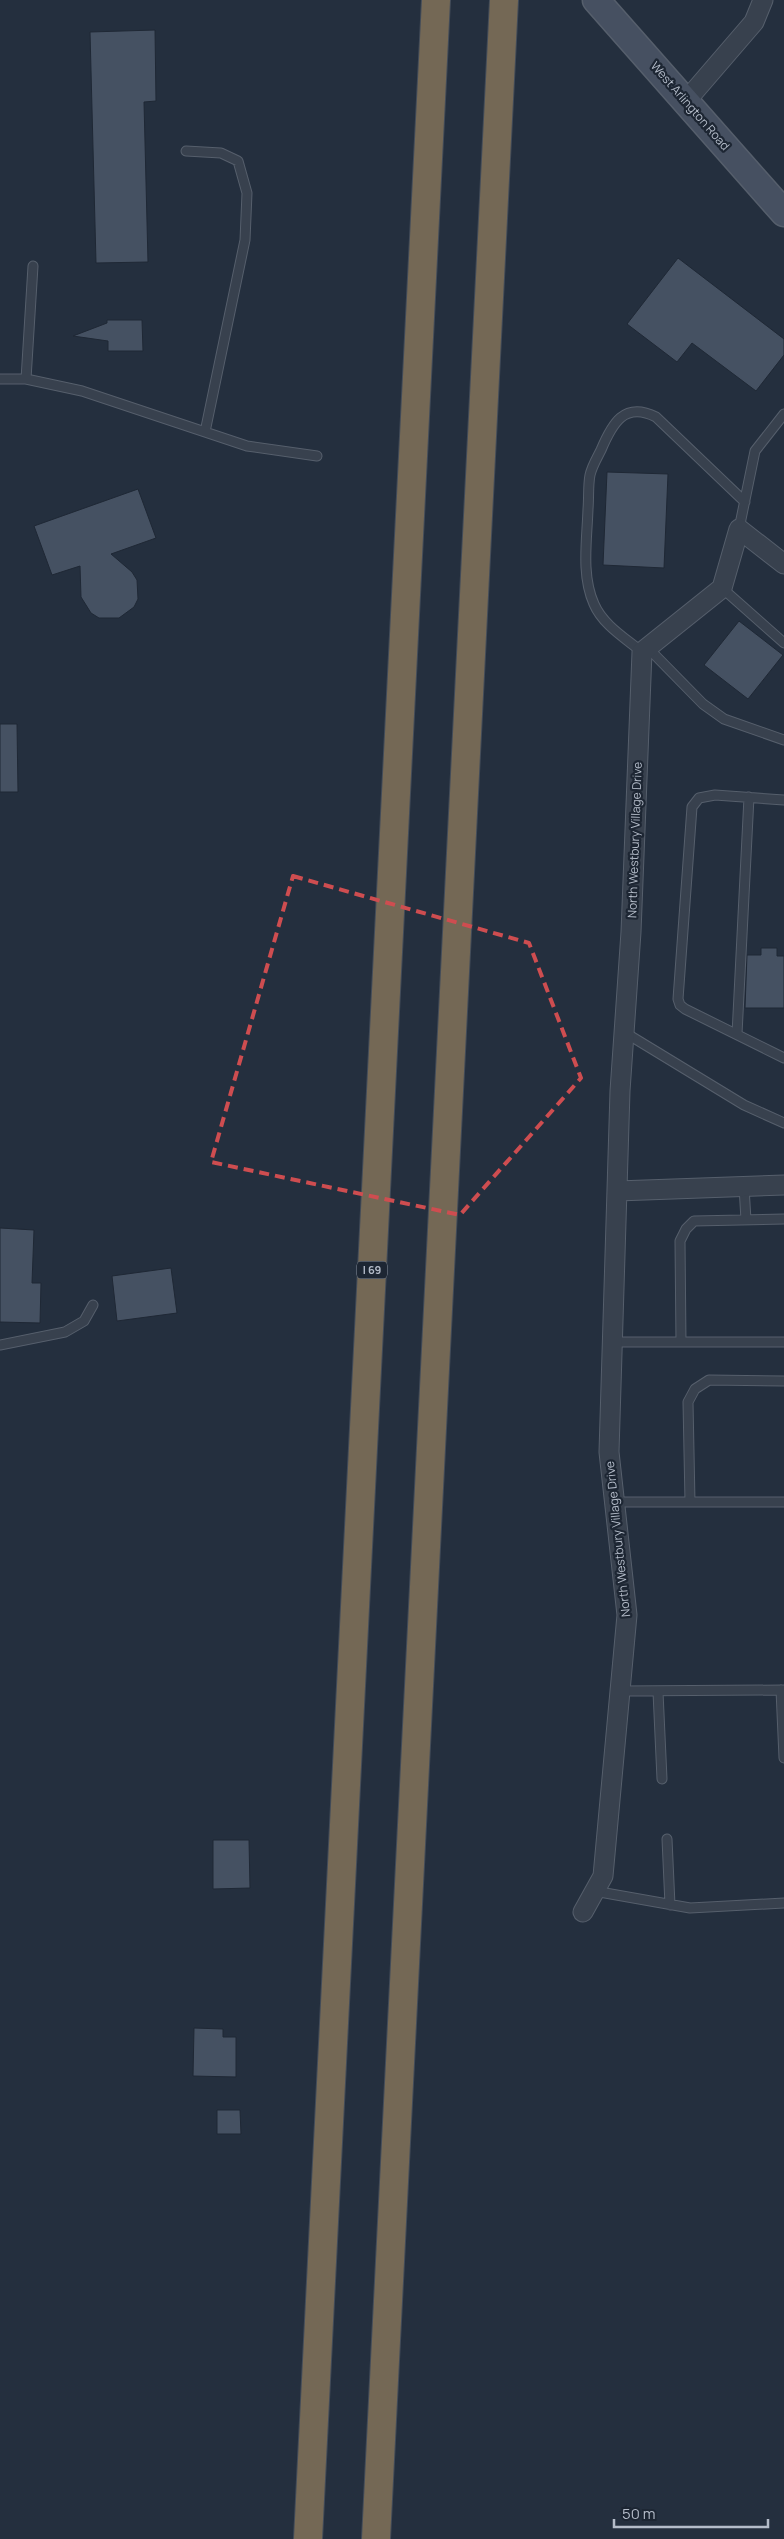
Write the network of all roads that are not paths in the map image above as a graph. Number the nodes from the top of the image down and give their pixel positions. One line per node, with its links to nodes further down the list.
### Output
1 (436, 0): 51 (highway, I 69)
2 (504, 0): 52 (highway)
3 (596, 0): 5 (street, West Arlington Road)
4 (763, 0): 5 (street)
5 (686, 101): 7 (street, West Arlington Road)
6 (186, 152): 12 (lane)
7 (784, 213)
8 (33, 266): 10 (lane)
9 (0, 379): 10 (lane)
10 (26, 379): 12 (lane)
11 (784, 414): 14 (lane)
12 (205, 432): 13 (lane)
13 (317, 456)
14 (745, 502): 15 (lane); 19 (lane)
15 (739, 529): 16 (street); 17 (street)
16 (784, 564)
17 (722, 588): 18 (lane); 19 (street)
18 (784, 643)
19 (645, 650): 20 (lane); 23 (street, North Westbury Village Drive)
20 (784, 740)
21 (749, 797): 22 (lane); 24 (lane); 24 (lane)
22 (784, 800)
23 (624, 1032): 26 (lane); 29 (street, North Westbury Village Drive)
24 (737, 1034): 25 (lane)
25 (784, 1058)
26 (784, 1123)
27 (784, 1186): 28 (street)
28 (744, 1187): 29 (street); 31 (lane)
29 (617, 1191): 33 (street, North Westbury Village Drive)
30 (784, 1219): 31 (lane)
31 (746, 1220): 34 (lane)
32 (93, 1305): 36 (lane)
33 (612, 1342): 34 (lane); 38 (street, North Westbury Village Drive)
34 (681, 1342): 35 (lane)
35 (784, 1342)
36 (0, 1345)
37 (784, 1381): 39 (lane)
38 (614, 1502): 39 (lane); 42 (street, North Westbury Village Drive)
39 (690, 1502): 40 (lane)
40 (784, 1502)
41 (782, 1690): 43 (lane); 44 (lane)
42 (620, 1691): 43 (lane); 47 (street, North Westbury Village Drive)
43 (658, 1692): 45 (lane)
44 (784, 1758)
45 (662, 1779)
46 (667, 1838): 49 (lane)
47 (594, 1891): 49 (lane); 50 (street, North Westbury Village Drive)
48 (784, 1903): 49 (lane)
49 (670, 1905)
50 (583, 1912)
51 (308, 2539)
52 (376, 2539)

